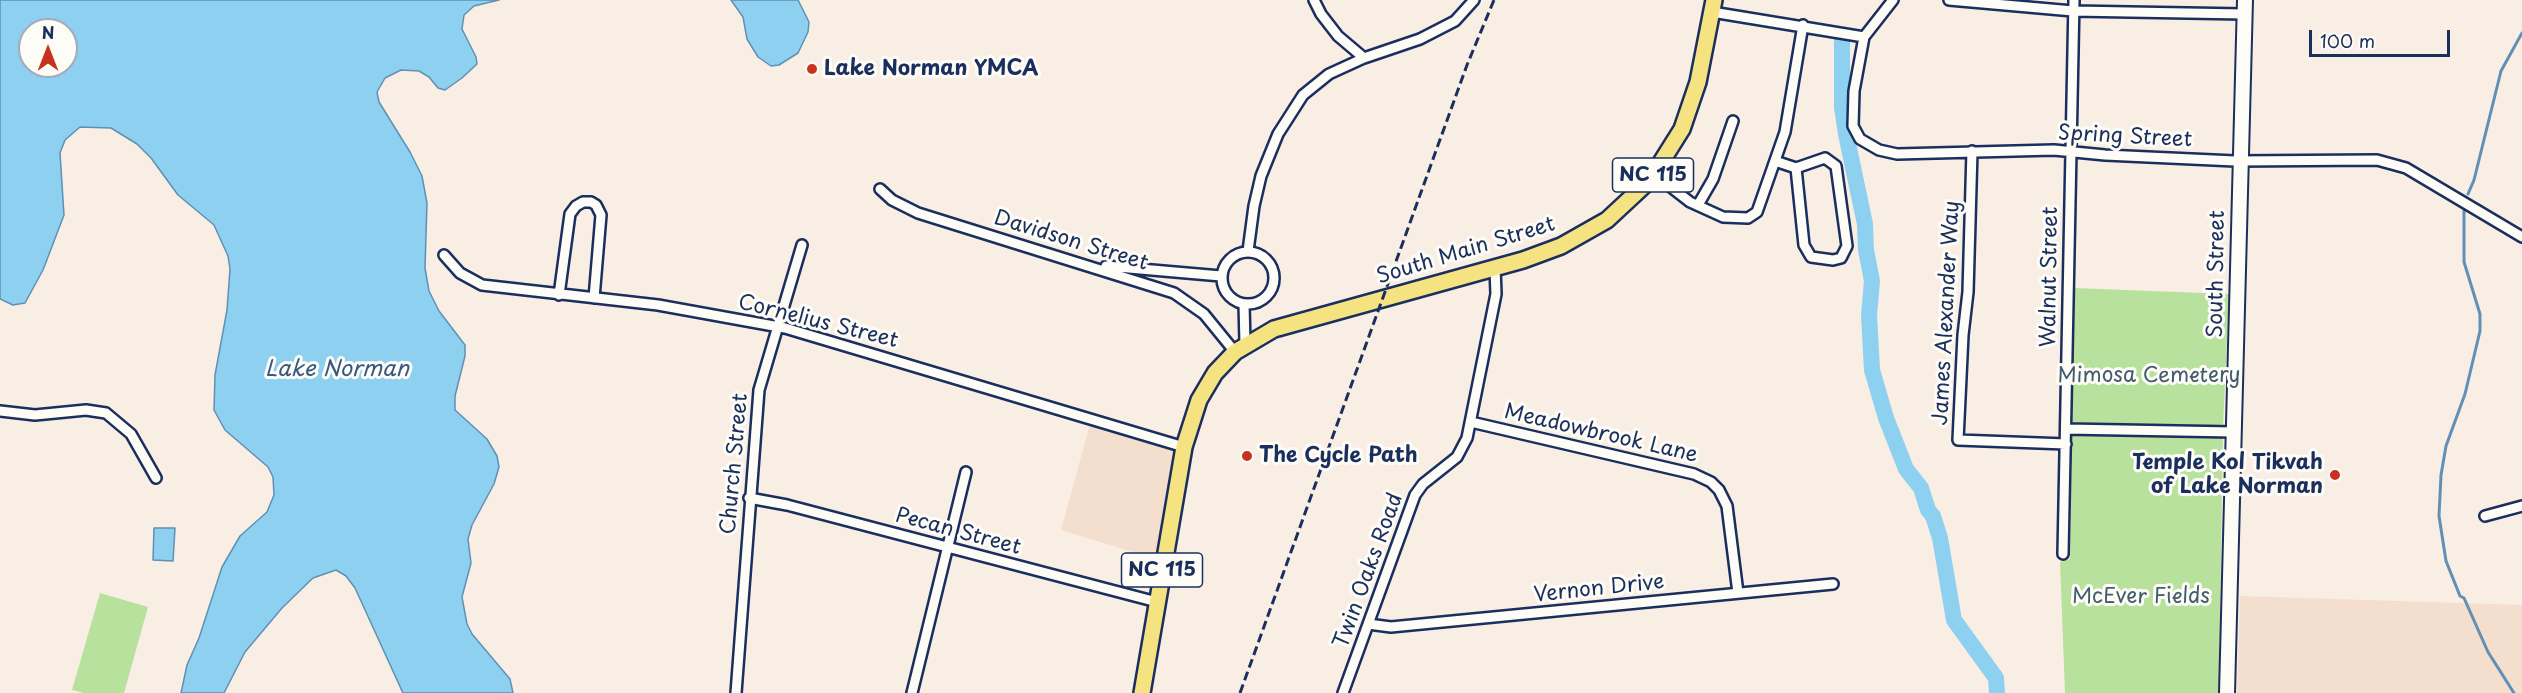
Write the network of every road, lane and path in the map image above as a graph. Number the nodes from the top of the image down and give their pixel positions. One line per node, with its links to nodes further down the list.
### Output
1 (1314, 0): 11 (street)
2 (1474, 0): 11 (street)
3 (1893, 0): 10 (street, Spring Street)
4 (1949, 0): 8 (street)
5 (2074, 0): 8 (street, Walnut Street)
6 (1713, 6): 9 (street); 18 (main road, South Main Street / NC 115)
7 (2244, 7): 8 (street); 15 (street, South Street)
8 (2073, 11): 14 (street, Walnut Street)
9 (1803, 26): 10 (street); 16 (street)
10 (1864, 37): 13 (street, Spring Street)
11 (1364, 58): 23 (street)
12 (1733, 121): 20 (street)
13 (1972, 151): 14 (street, Spring Street); 37 (street, James Alexander Way)
14 (2069, 152): 15 (street, Spring Street); 35 (street, Walnut Street)
15 (2241, 160): 21 (street, Spring Street); 36 (street, South Street)
16 (1775, 162): 17 (street); 20 (street)
17 (1796, 168): 17 (street)
18 (1654, 174): 20 (street); 26 (main road, South Main Street / NC 115)
19 (880, 189): 25 (street, Davidson Street)
20 (1698, 205)
21 (2522, 237)
22 (802, 245): 31 (street, Church Street)
23 (1248, 251): 27 (street); 30 (street)
24 (444, 255): 28 (street, Cornelius Street)
25 (1086, 264): 27 (street); 32 (street, Davidson Street)
26 (1495, 268): 32 (main road, South Main Street / NC 115); 34 (street, Twin Oaks Road)
27 (1221, 276): 30 (street)
28 (559, 295): 29 (street, Cornelius Street); 29 (street)
29 (594, 298): 31 (street, Cornelius Street)
30 (1244, 304): 32 (street)
31 (777, 327): 38 (street, Cornelius Street); 41 (street, Church Street)
32 (1240, 348): 38 (main road, NC 115)
33 (0, 413): 40 (street)
34 (1472, 422): 47 (street, Meadowbrook Lane); 49 (street, Twin Oaks Road)
35 (2066, 429): 36 (street); 37 (street, Walnut Street)
36 (2234, 432): 54 (street, South Street)
37 (2066, 444): 45 (street, Walnut Street)
38 (1184, 447): 48 (main road, NC 115)
39 (966, 472): 44 (street)
40 (156, 478)
41 (749, 498): 44 (street, Pecan Street); 50 (street, Church Street)
42 (2522, 506): 43 (street)
43 (2485, 516)
44 (947, 548): 48 (street, Pecan Street); 51 (street)
45 (2063, 554)
46 (1833, 584): 47 (street, Vernon Drive)
47 (1738, 593): 49 (street, Vernon Drive)
48 (1157, 602): 52 (main road, NC 115)
49 (1368, 624): 53 (street, Twin Oaks Road)
50 (736, 693)
51 (912, 693)
52 (1142, 693)
53 (1343, 693)
54 (2227, 693)

